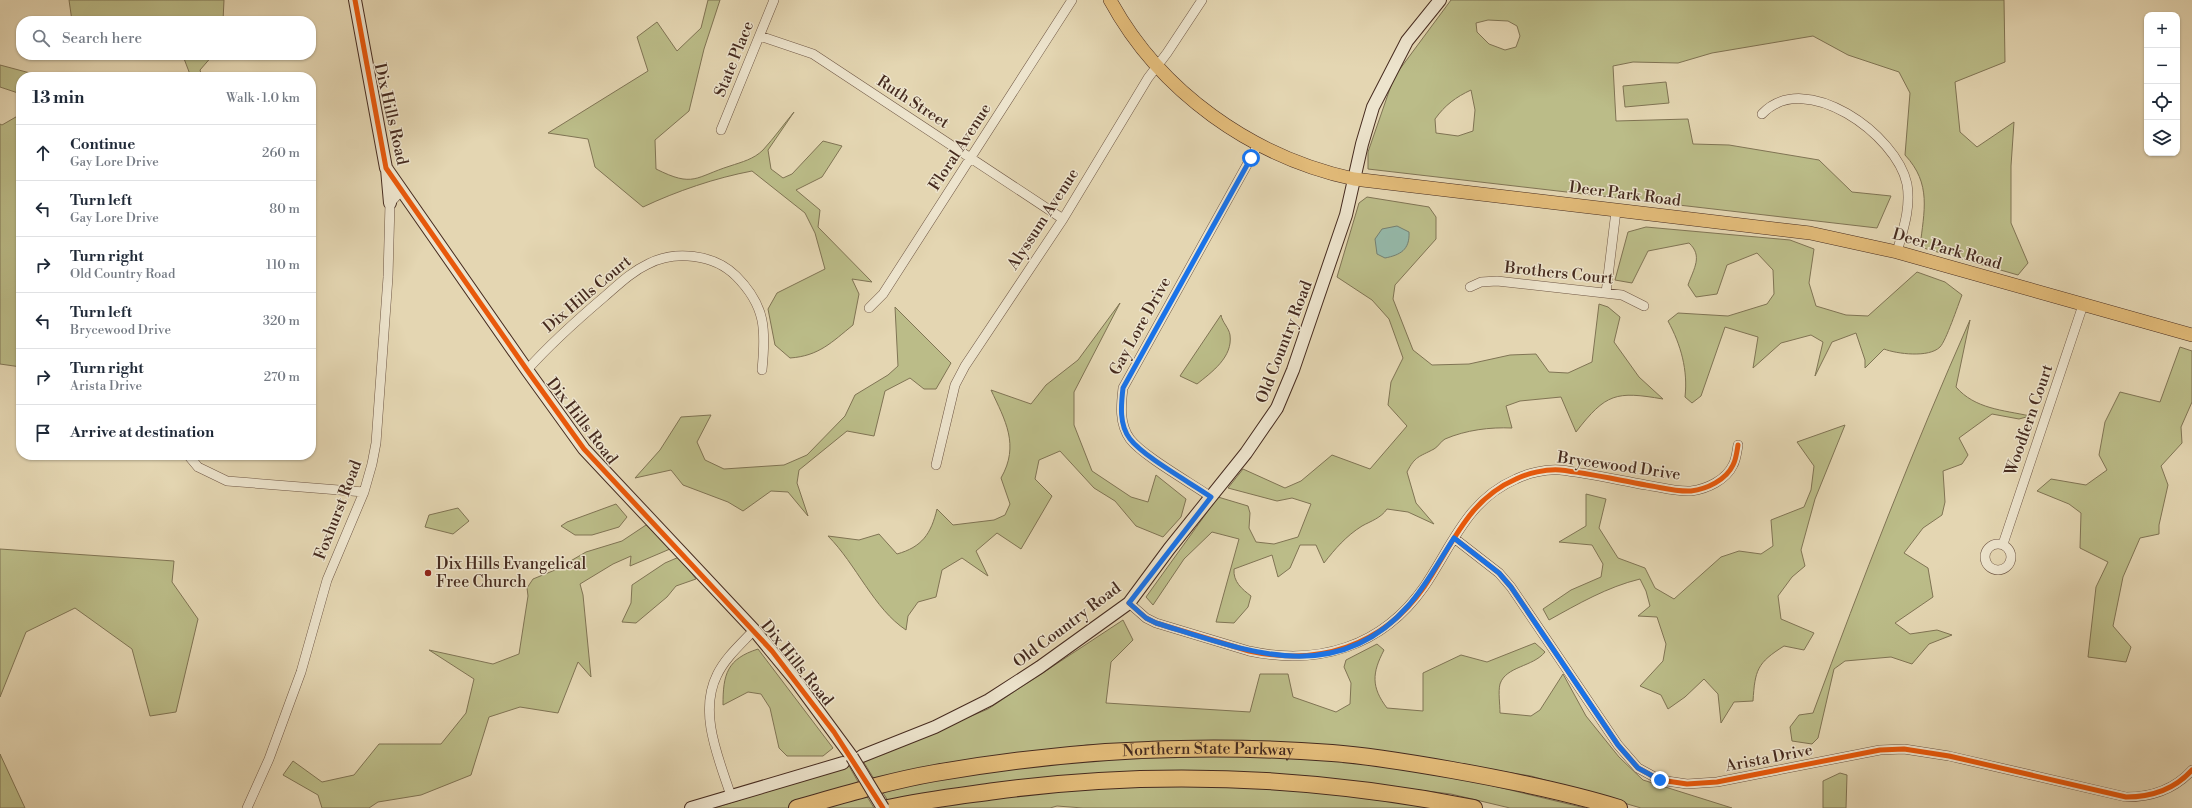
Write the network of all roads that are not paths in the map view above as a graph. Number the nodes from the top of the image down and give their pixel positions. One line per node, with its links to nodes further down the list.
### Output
1 (355, 0): 13 (main road, Dix Hills Road)
2 (774, 0): 7 (street, State Place)
3 (1072, 0): 12 (street, Floral Avenue)
4 (1110, 0): 8 (main road, Deer Park Road)
5 (1202, 0): 8 (street, Alyssum Avenue)
6 (1440, 0): 14 (main road, Old Country Road)
7 (760, 36): 10 (street, State Place); 12 (street, Ruth Street)
8 (1157, 67): 11 (main road, Deer Park Road); 18 (street, Alyssum Avenue)
9 (1762, 114): 19 (street)
10 (721, 130)
11 (1258, 145): 14 (main road, Deer Park Road); 32 (street, Gay Lore Drive)
12 (971, 159): 18 (street, Ruth Street); 24 (street, Floral Avenue)
13 (386, 168): 15 (main road, Dix Hills Road); 16 (main road)
14 (1354, 179): 17 (main road, Deer Park Road); 32 (main road, Old Country Road)
15 (402, 190): 16 (street); 26 (main road, Dix Hills Road)
16 (390, 203): 31 (street, Foxhurst Road)
17 (1616, 211): 19 (main road, Deer Park Road); 21 (street)
18 (1063, 219): 30 (street, Alyssum Avenue)
19 (1897, 252): 22 (main road, Deer Park Road)
20 (1470, 288): 21 (street, Brothers Court)
21 (1606, 293): 23 (street, Brothers Court)
22 (2083, 305): 25 (main road, Deer Park Road); 34 (street, Woodfern Court)
23 (1644, 306)
24 (870, 308)
25 (2192, 335)
26 (527, 370): 27 (street, Dix Hills Court); 36 (main road, Dix Hills Road)
27 (762, 370)
28 (1738, 445): 33 (street, Brycewood Drive)
29 (192, 460): 31 (street)
30 (936, 465)
31 (364, 492): 41 (street, Foxhurst Road)
32 (1211, 497): 35 (main road, Old Country Road)
33 (1454, 538): 35 (street, Brycewood Drive); 39 (street, Arista Drive)
34 (2003, 544)
35 (1129, 603): 37 (main road, Old Country Road)
36 (754, 630): 40 (street); 44 (main road, Dix Hills Road, bridge)
37 (862, 756)
38 (843, 763): 40 (main road)
39 (2192, 770)
40 (731, 796): 42 (main road)
41 (247, 808)
42 (691, 808)
43 (797, 808): 47 (highway, Northern State Parkway)
44 (883, 808)
45 (888, 808): 46 (highway, Northern State Parkway)
46 (1474, 808)
47 (1619, 808)

